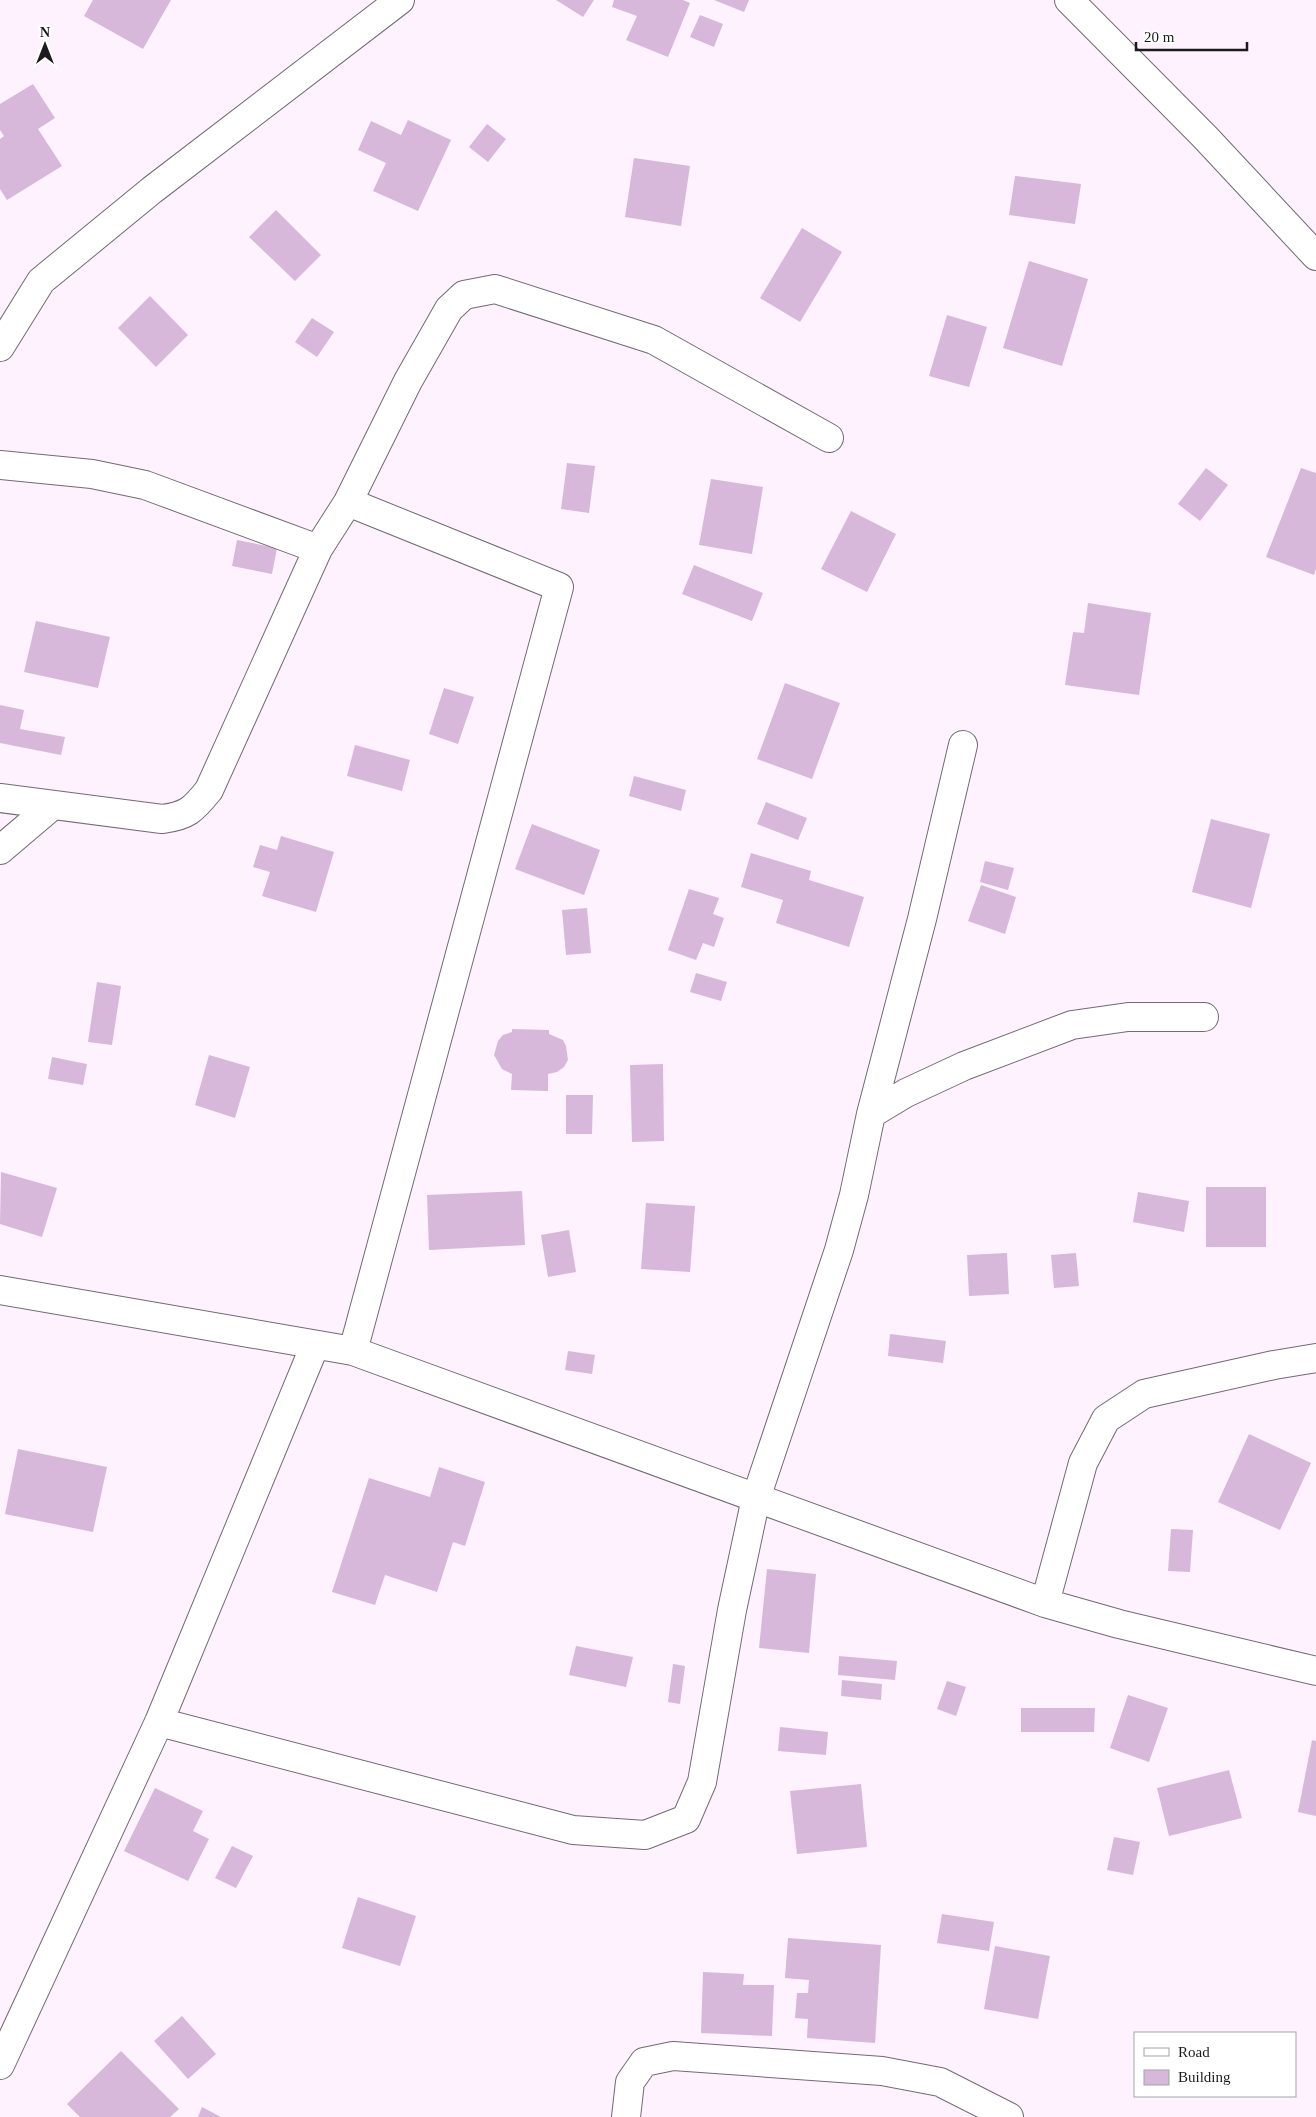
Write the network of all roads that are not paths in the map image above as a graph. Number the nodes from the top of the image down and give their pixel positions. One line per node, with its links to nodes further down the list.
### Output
1 (400, 0): 4 (street)
2 (1069, 0): 3 (street)
3 (1316, 256)
4 (0, 347)
5 (829, 438): 7 (street)
6 (0, 465): 8 (street)
7 (348, 502): 8 (street); 17 (street)
8 (318, 549): 11 (street)
9 (963, 745): 14 (street)
10 (0, 798): 11 (street)
11 (53, 805): 12 (street)
12 (0, 850)
13 (1204, 1017): 14 (street)
14 (871, 1114): 19 (street)
15 (0, 1290): 16 (street)
16 (315, 1345): 17 (street); 22 (street)
17 (353, 1351): 19 (street)
18 (1316, 1358): 20 (street)
19 (756, 1498): 20 (street); 22 (street)
20 (1045, 1603): 21 (street)
21 (1316, 1671)
22 (159, 1722): 23 (street)
23 (0, 2065)
24 (626, 2117): 25 (street)
25 (1009, 2117)

